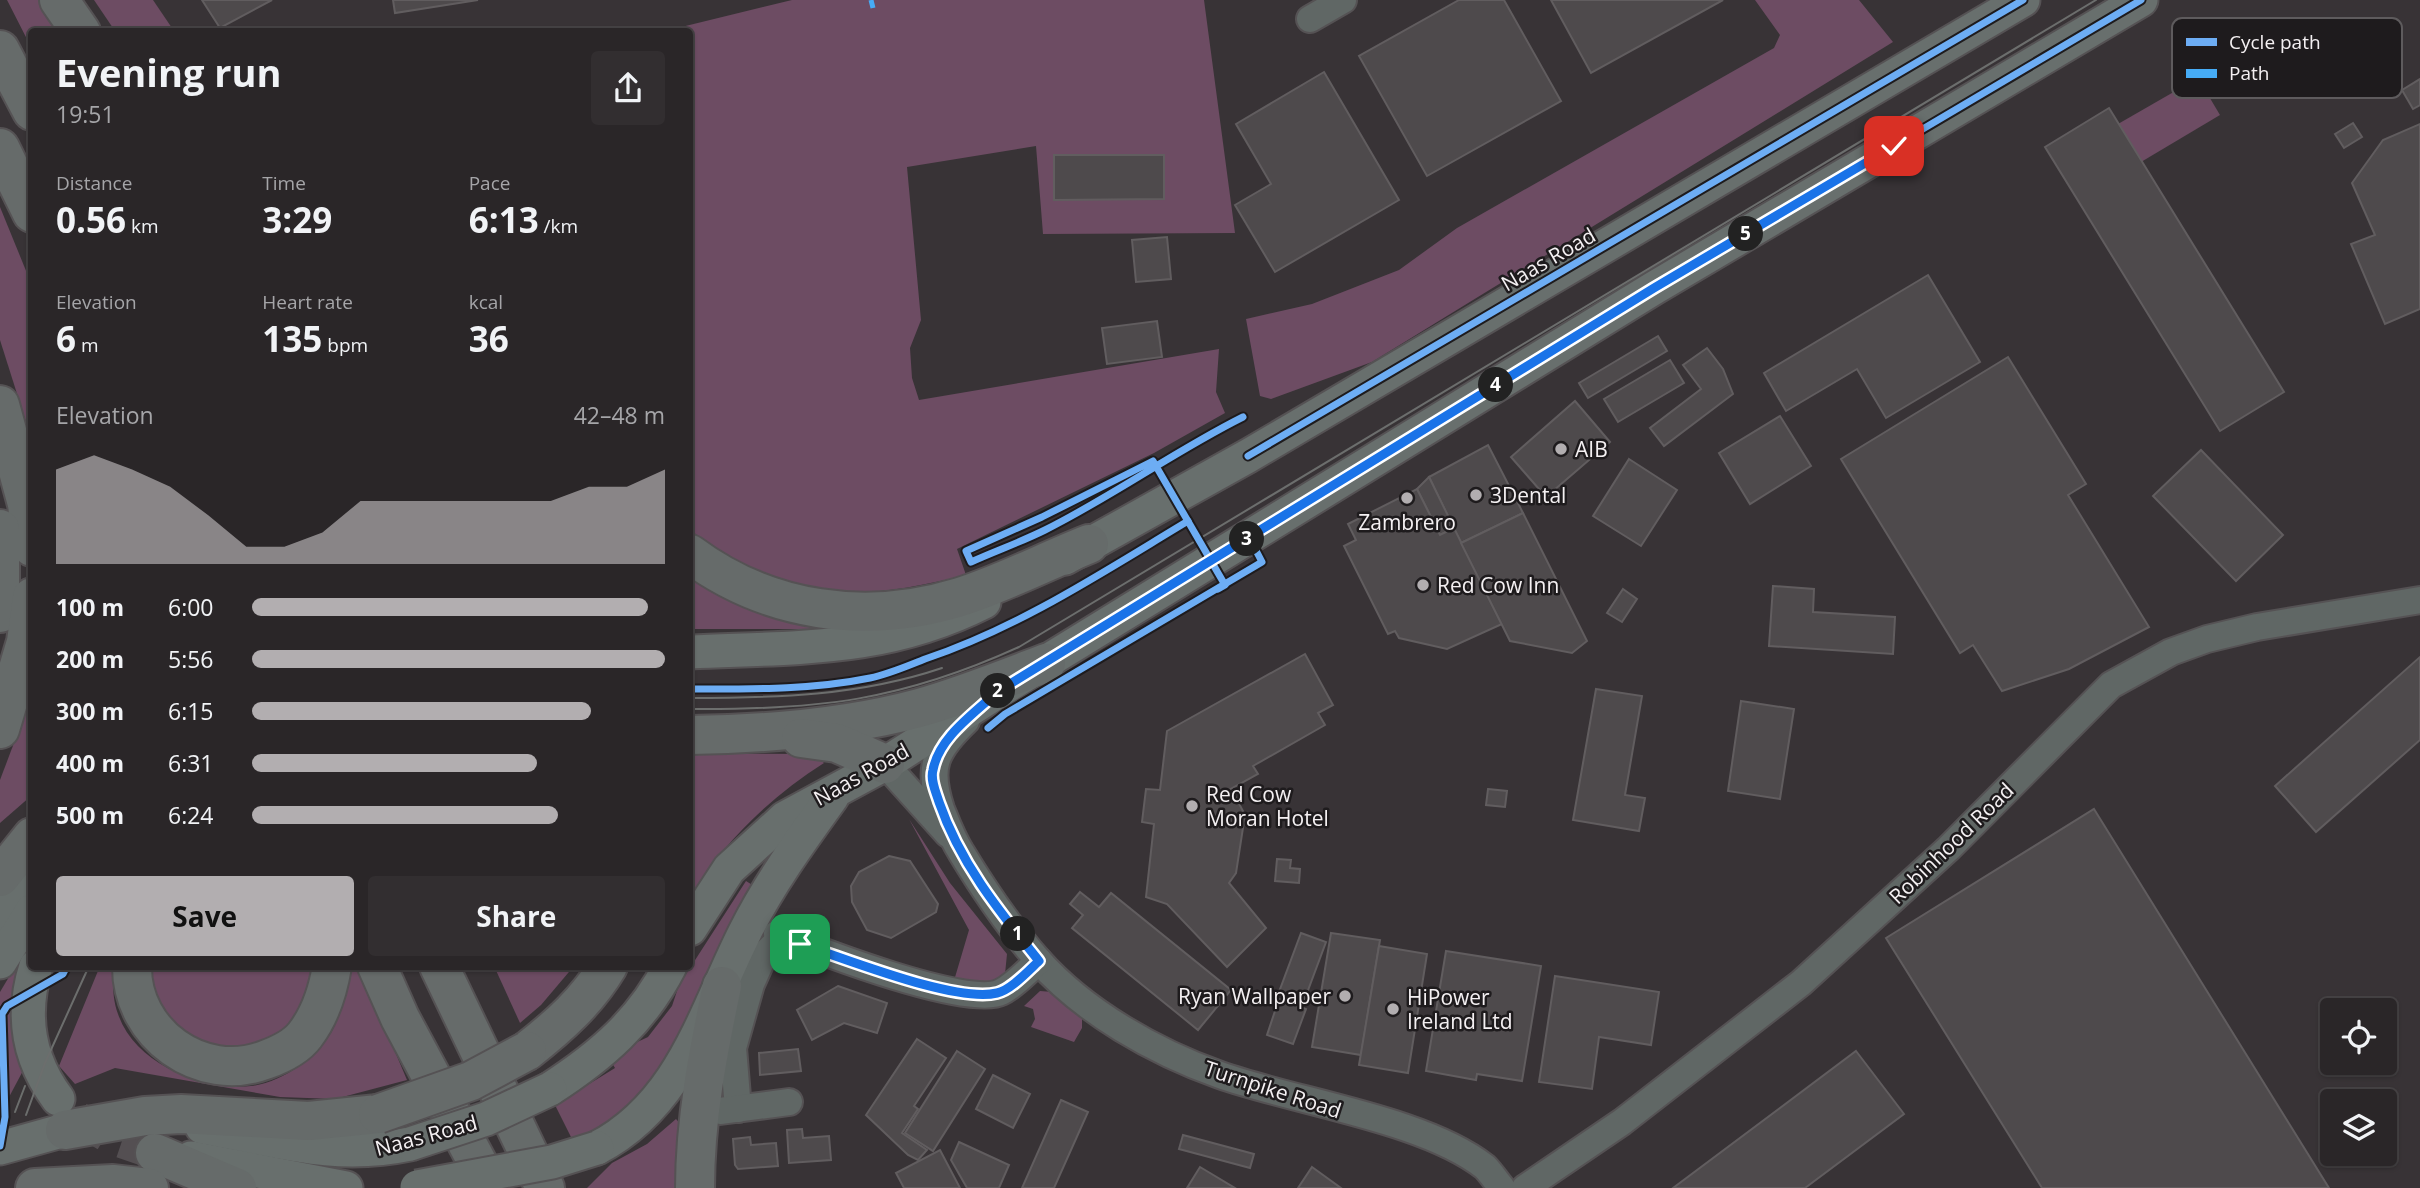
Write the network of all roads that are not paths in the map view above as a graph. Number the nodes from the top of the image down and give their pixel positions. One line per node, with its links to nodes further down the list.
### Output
1 (59, 0): 7 (highway)
2 (79, 0): 8 (highway)
3 (1343, 0): 6 (street)
4 (2023, 0): 16 (main road, Naas Road)
5 (2140, 0): 22 (main road, Naas Road)
6 (1310, 19)
7 (77, 28)
8 (96, 28)
9 (0, 50): 10 (highway)
10 (28, 103)
11 (0, 148): 12 (highway)
12 (28, 205)
13 (0, 405): 14 (highway)
14 (28, 513)
15 (0, 529): 19 (highway)
16 (1089, 544): 17 (highway); 21 (main road, Naas Road)
17 (693, 556)
18 (2420, 600): 64 (street, Robinhood Road)
19 (0, 613)
20 (28, 627): 24 (highway)
21 (693, 652)
22 (1046, 663): 23 (main road, Naas Road); 25 (highway)
23 (997, 692): 27 (main road, Naas Road); 31 (street)
24 (0, 729)
25 (761, 732): 26 (highway); 27 (highway)
26 (693, 735)
27 (884, 764): 28 (main road, Naas Road); 29 (street)
28 (843, 788): 29 (street); 38 (main road, Naas Road); 49 (main road)
29 (918, 804): 31 (street)
30 (28, 823): 33 (highway)
31 (951, 837): 39 (street, Turnpike Road)
32 (28, 842): 34 (highway)
33 (0, 848)
34 (0, 877)
35 (28, 886): 36 (main road)
36 (0, 917)
37 (28, 917): 40 (main road)
38 (693, 924)
39 (1039, 961): 50 (street); 63 (street, Turnpike Road)
40 (0, 962)
41 (35, 970): 51 (main road)
42 (133, 970): 43 (highway)
43 (331, 970)
44 (379, 970): 59 (highway)
45 (441, 970): 60 (highway)
46 (470, 970): 61 (highway)
47 (605, 970): 51 (highway, bridge)
48 (668, 970): 51 (main road, Naas Road, bridge)
49 (722, 986): 54 (main road, bridge); 62 (highway)
50 (789, 1102)
51 (62, 1114): 52 (main road, Naas Road)
52 (0, 1148)
53 (152, 1171): 55 (highway); 56 (highway); 57 (main road)
54 (417, 1187): 58 (main road)
55 (35, 1188)
56 (237, 1188)
57 (346, 1188)
58 (405, 1188)
59 (491, 1188)
60 (545, 1188)
61 (566, 1188)
62 (695, 1188)
63 (1502, 1188)
64 (1525, 1188)

